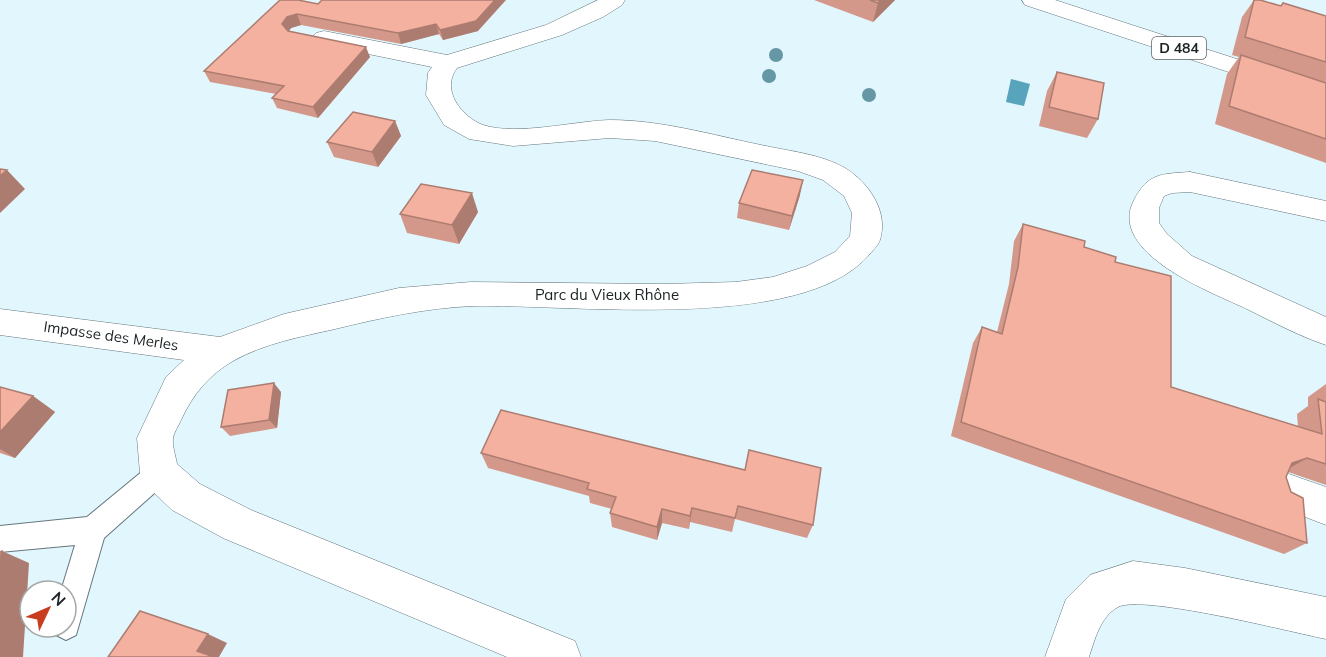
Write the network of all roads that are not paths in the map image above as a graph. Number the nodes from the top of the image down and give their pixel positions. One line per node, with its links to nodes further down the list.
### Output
1 (614, 0): 4 (street)
2 (1033, 0): 5 (street, D 484)
3 (301, 34): 4 (street)
4 (448, 63): 9 (street, Parc du Vieux Rhône)
5 (1326, 96)
6 (1326, 211): 8 (street)
7 (0, 322): 9 (street, Impasse des Merles)
8 (1326, 332)
9 (222, 351): 10 (street, Parc du Vieux Rhône)
10 (159, 473): 13 (lane); 17 (street)
11 (1286, 491): 12 (street)
12 (1326, 506)
13 (93, 530): 14 (lane); 15 (lane)
14 (0, 539)
15 (78, 582)
16 (1326, 618): 18 (street)
17 (559, 657)
18 (1067, 657)

